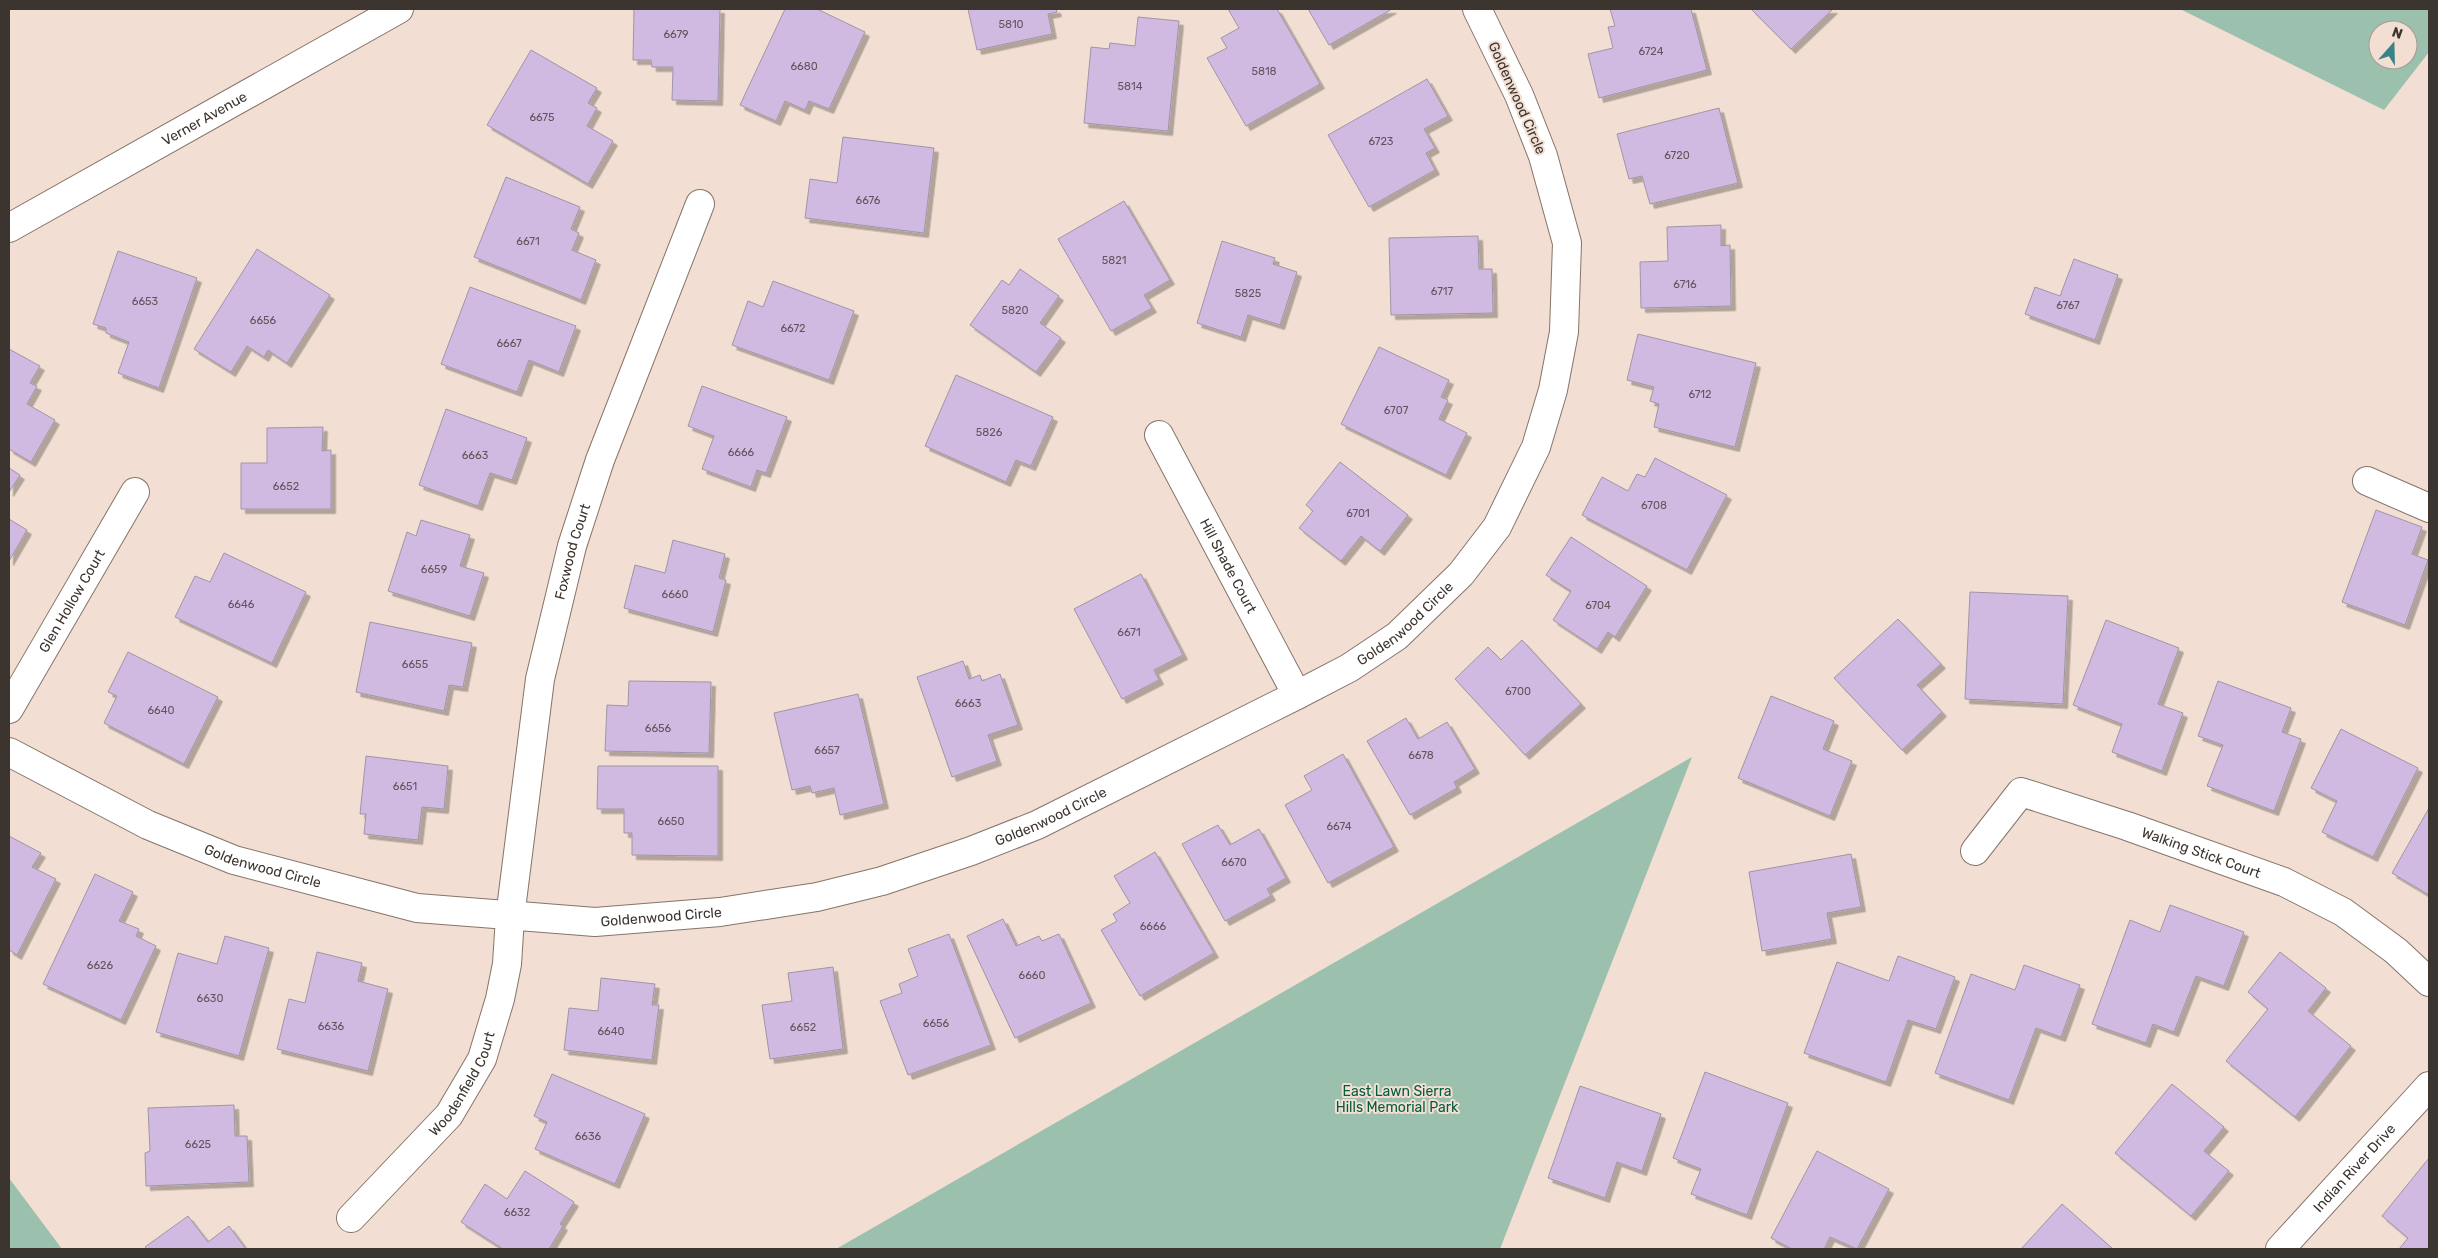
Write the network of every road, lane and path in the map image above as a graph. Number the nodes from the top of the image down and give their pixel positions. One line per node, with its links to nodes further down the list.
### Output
1 (399, 9): 4 (street, Verner Avenue)
2 (1476, 9): 9 (street, Goldenwood Circle)
3 (700, 204): 13 (street, Foxwood Court)
4 (9, 228)
5 (1159, 435): 9 (street, Hill Shade Court)
6 (2367, 481): 8 (street)
7 (135, 492): 10 (street, Glen Hollow Court)
8 (2429, 508)
9 (1297, 695): 13 (street, Goldenwood Circle)
10 (9, 709)
11 (9, 752): 13 (street, Goldenwood Circle)
12 (1975, 851): 14 (street, Walking Stick Court)
13 (510, 916): 16 (street, Woodenfield Court)
14 (2429, 982)
15 (2429, 1086): 17 (street, Indian River Drive)
16 (351, 1218)
17 (2282, 1249)

